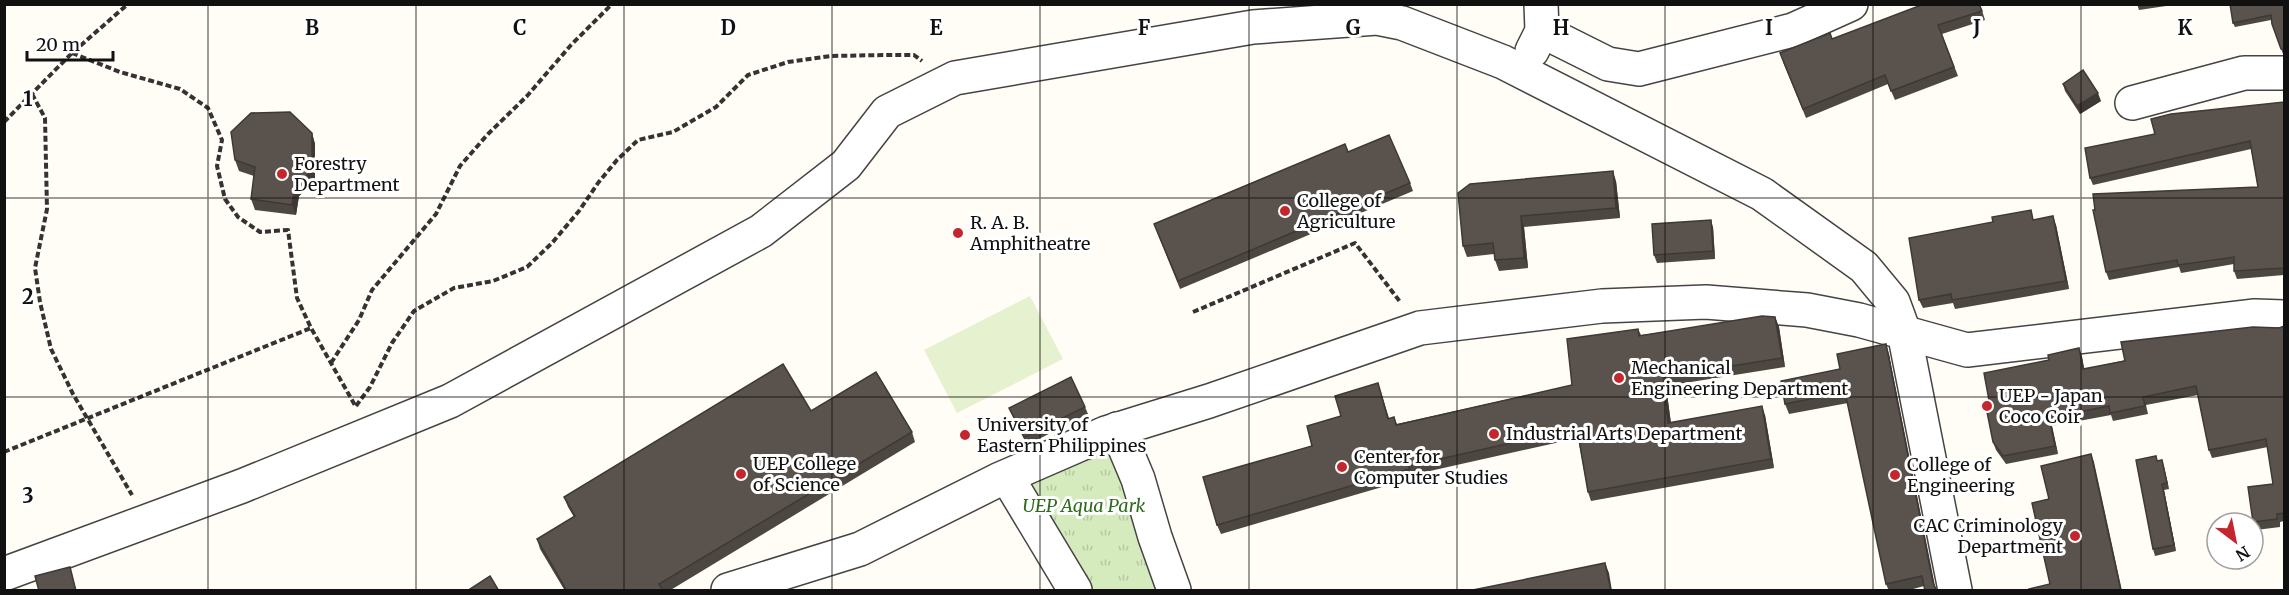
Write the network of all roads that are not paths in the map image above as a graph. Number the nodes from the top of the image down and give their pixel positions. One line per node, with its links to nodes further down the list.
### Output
1 (1851, 4): 3 (street)
2 (1338, 12): 4 (street); 11 (street)
3 (1541, 18): 4 (street)
4 (1503, 62): 8 (street)
5 (2284, 73): 6 (street)
6 (2132, 103)
7 (2284, 317): 8 (street)
8 (1904, 332): 9 (street); 15 (street)
9 (1117, 429): 10 (street); 14 (street)
10 (1007, 477): 12 (street); 13 (street)
11 (4, 574)
12 (728, 591)
13 (1075, 591)
14 (1174, 591)
15 (1955, 591)

